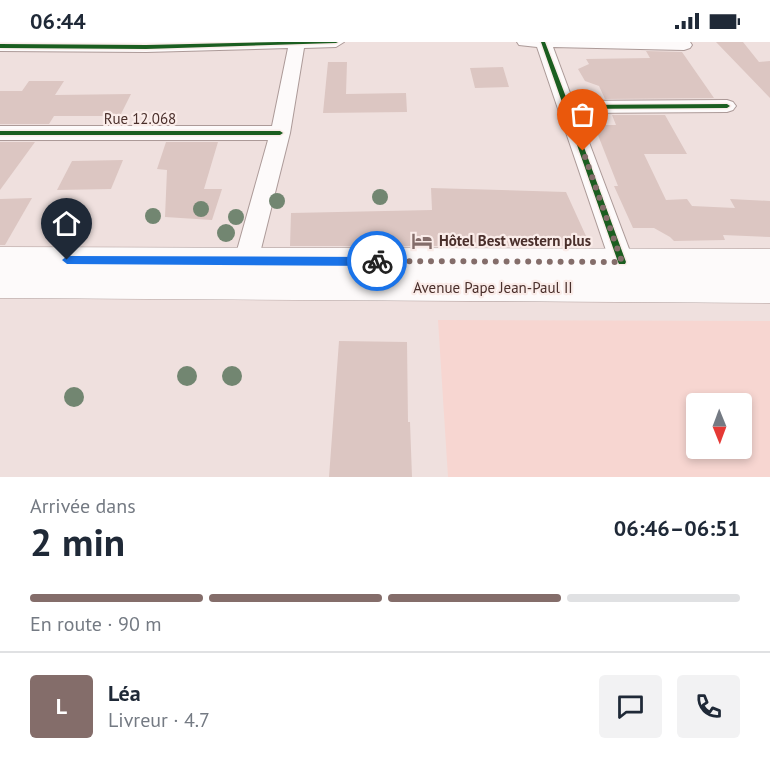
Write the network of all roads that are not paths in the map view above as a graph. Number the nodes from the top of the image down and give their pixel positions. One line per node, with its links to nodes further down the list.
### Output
1 (336, 42): 4 (street)
2 (525, 42): 3 (street)
3 (544, 42): 5 (street); 8 (street)
4 (296, 43): 6 (street); 10 (street)
5 (684, 45)
6 (0, 46)
7 (727, 106): 8 (street)
8 (568, 107): 13 (street)
9 (0, 133): 10 (street, Rue 12.068)
10 (279, 133): 12 (street)
11 (0, 260): 12 (main road, Avenue Pape Jean-Paul II)
12 (246, 261): 13 (main road, Avenue Pape Jean-Paul II)
13 (622, 262): 14 (main road, Avenue Pape Jean-Paul II)
14 (770, 262)
15 (0, 284): 16 (main road, Avenue Pape Jean-Paul II)
16 (770, 289)

